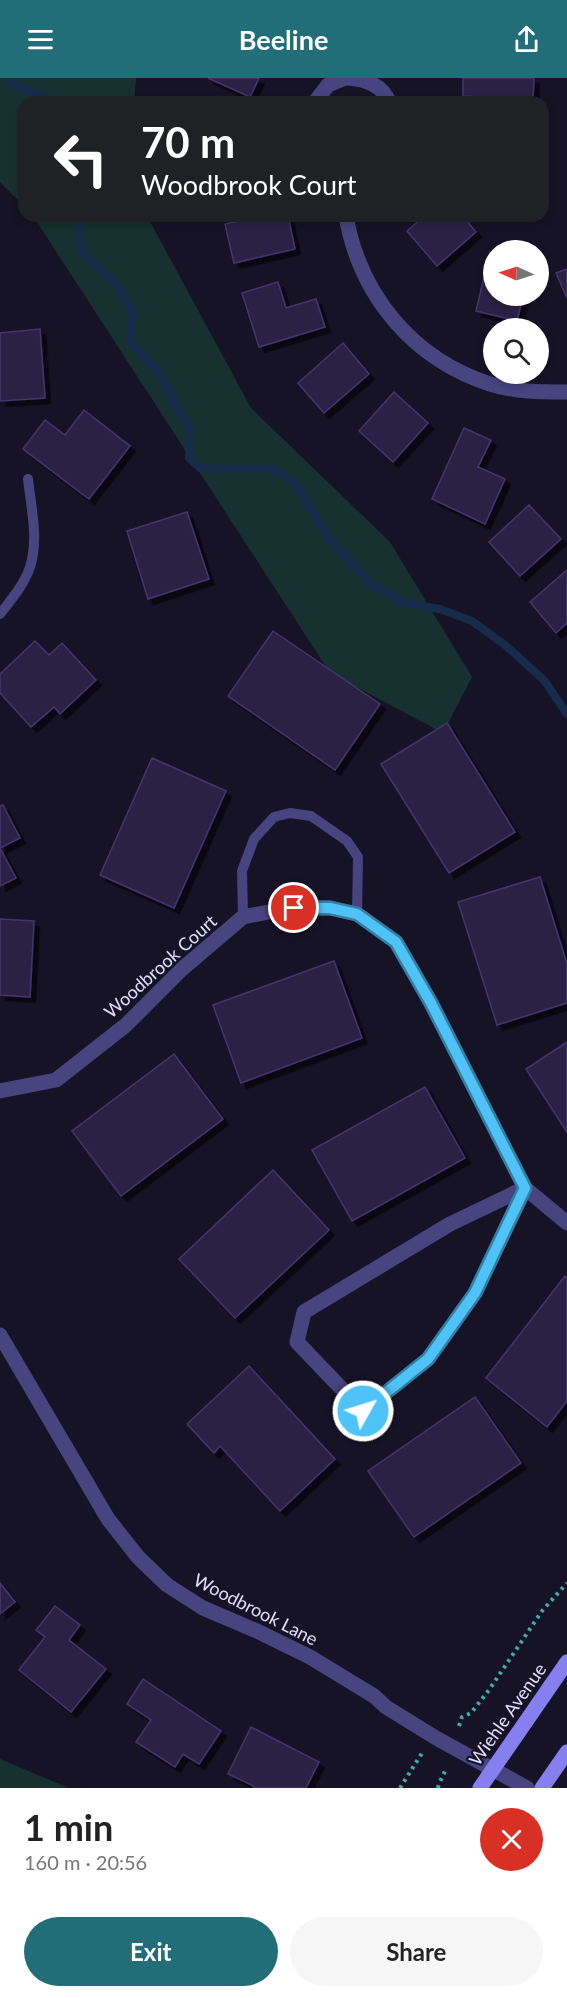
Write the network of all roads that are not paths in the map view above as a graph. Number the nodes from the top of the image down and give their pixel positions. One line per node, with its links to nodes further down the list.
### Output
1 (346, 78): 2 (street); 3 (street)
2 (320, 96)
3 (384, 96)
4 (348, 222): 5 (street)
5 (567, 392): 6 (lane)
6 (567, 398)
7 (28, 479): 8 (lane)
8 (0, 614)
9 (357, 914): 10 (street, Woodbrook Court); 10 (lane); 12 (street, Woodbrook Court)
10 (243, 918): 11 (street, Woodbrook Court)
11 (0, 1091)
12 (525, 1188): 12 (street); 13 (street, Woodbrook Court)
13 (567, 1223)
14 (0, 1335): 17 (street, Woodbrook Lane)
15 (567, 1662): 17 (main road, Wiehle Avenue)
16 (567, 1752): 20 (main road)
17 (492, 1768): 18 (main road, Wiehle Avenue); 19 (street, Woodbrook Lane)
18 (480, 1788)
19 (527, 1788)
20 (542, 1788)

